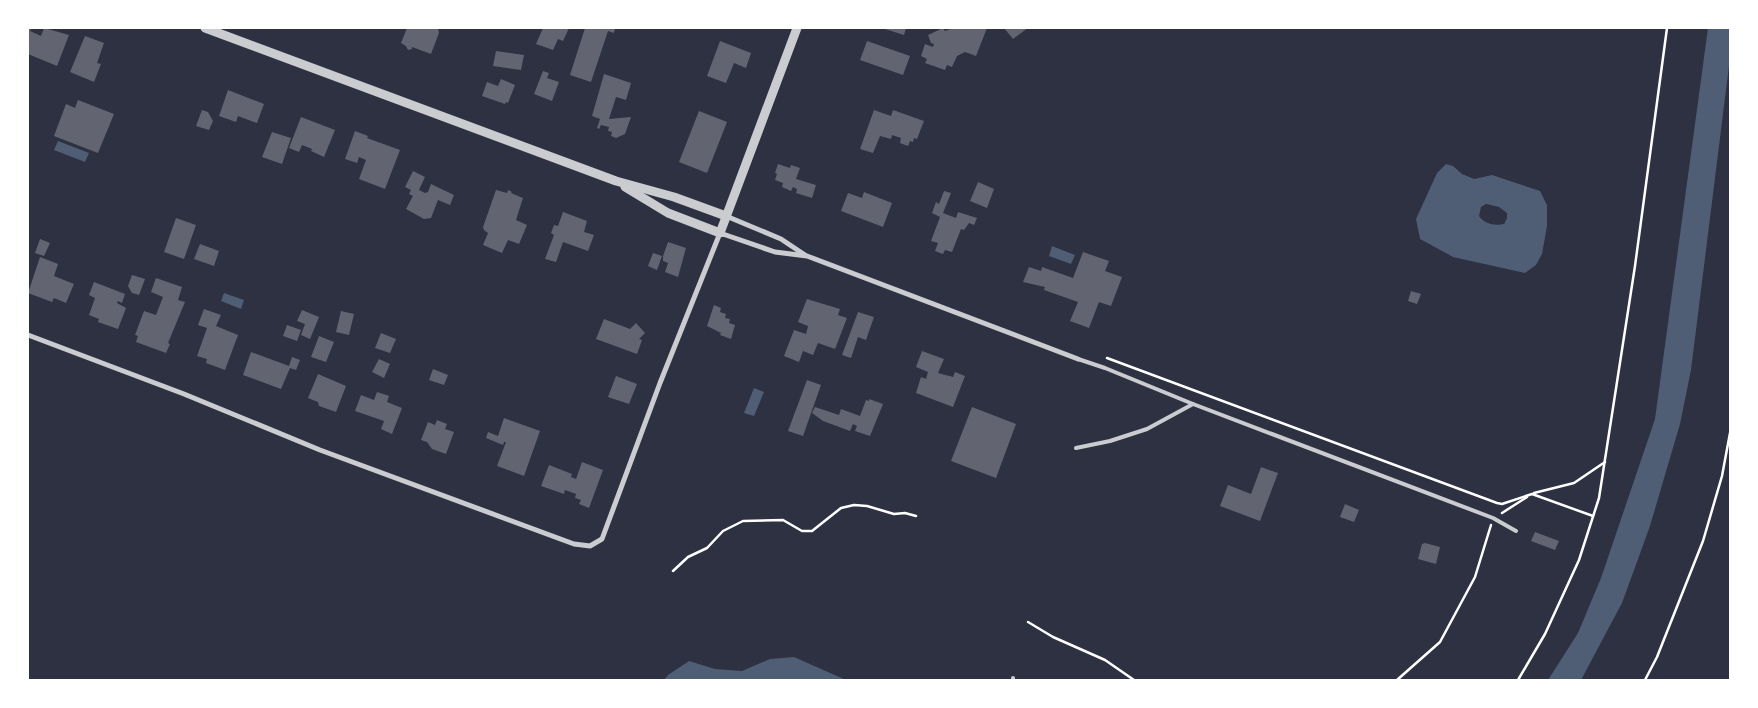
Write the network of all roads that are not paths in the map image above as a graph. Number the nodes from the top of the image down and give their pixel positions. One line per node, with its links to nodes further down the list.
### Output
1 (205, 28): 3 (street)
2 (797, 28): 4 (street)
3 (616, 181): 4 (street); 5 (street)
4 (726, 216): 5 (street); 6 (street)
5 (720, 233): 6 (street); 7 (street)
6 (807, 256): 8 (street)
7 (28, 335)
8 (1078, 359): 9 (lane)
9 (1192, 404): 10 (lane); 11 (lane)
10 (1076, 448)
11 (1516, 531)

